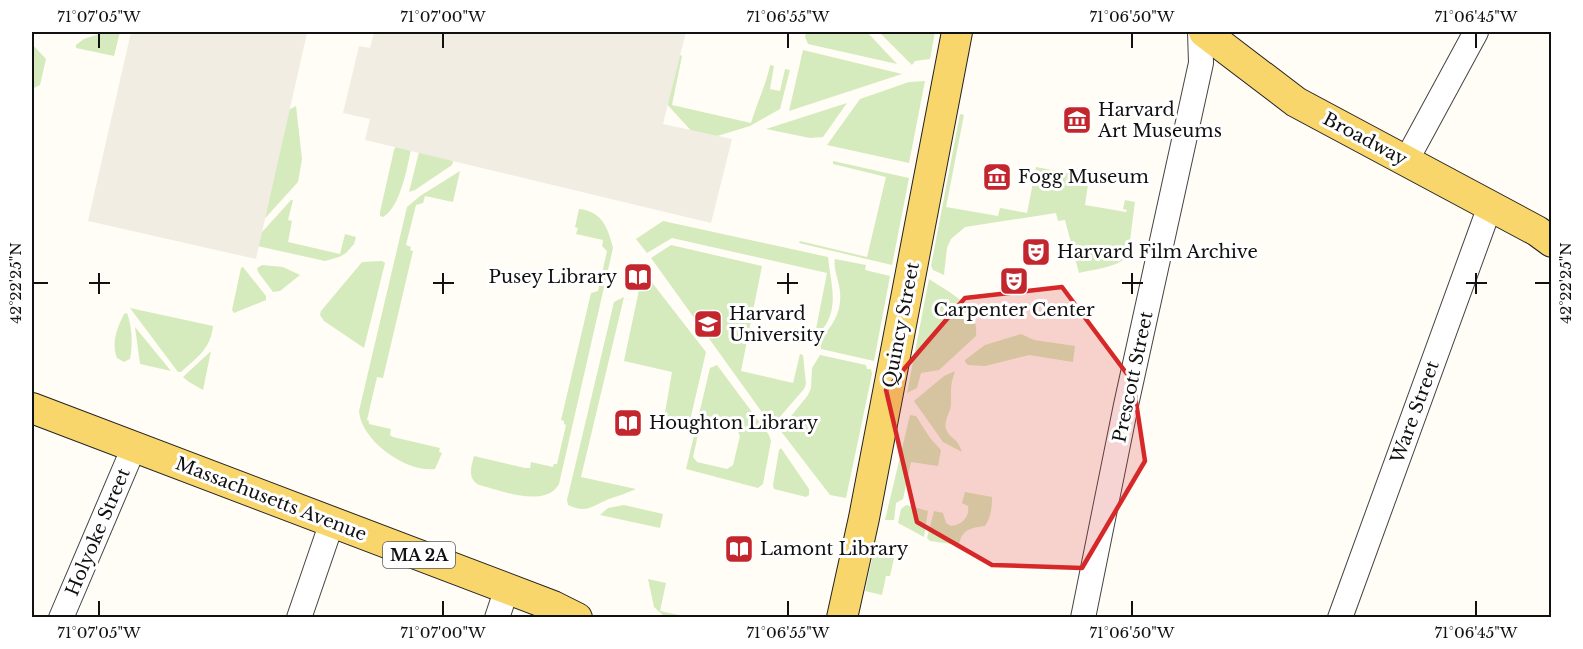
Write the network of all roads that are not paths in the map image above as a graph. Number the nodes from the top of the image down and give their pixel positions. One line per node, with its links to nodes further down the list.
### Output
1 (957, 32): 15 (main road, Quincy Street)
2 (1202, 32): 4 (main road, Broadway); 16 (street, Prescott Street)
3 (1476, 32): 4 (street)
4 (1406, 161): 5 (main road, Broadway)
5 (1490, 206): 6 (main road, Broadway); 17 (street, Ware Street)
6 (1547, 236)
7 (32, 408): 8 (main road, Massachusetts Avenue / MA 2A)
8 (134, 447): 9 (main road, Massachusetts Avenue / MA 2A); 11 (street, Holyoke Street)
9 (332, 522): 10 (main road, Massachusetts Avenue / MA 2A); 12 (street)
10 (507, 588): 13 (street); 14 (main road, Massachusetts Avenue / MA 2A)
11 (61, 618)
12 (300, 618)
13 (497, 618)
14 (576, 618)
15 (842, 618)
16 (1083, 618)
17 (1340, 618)

